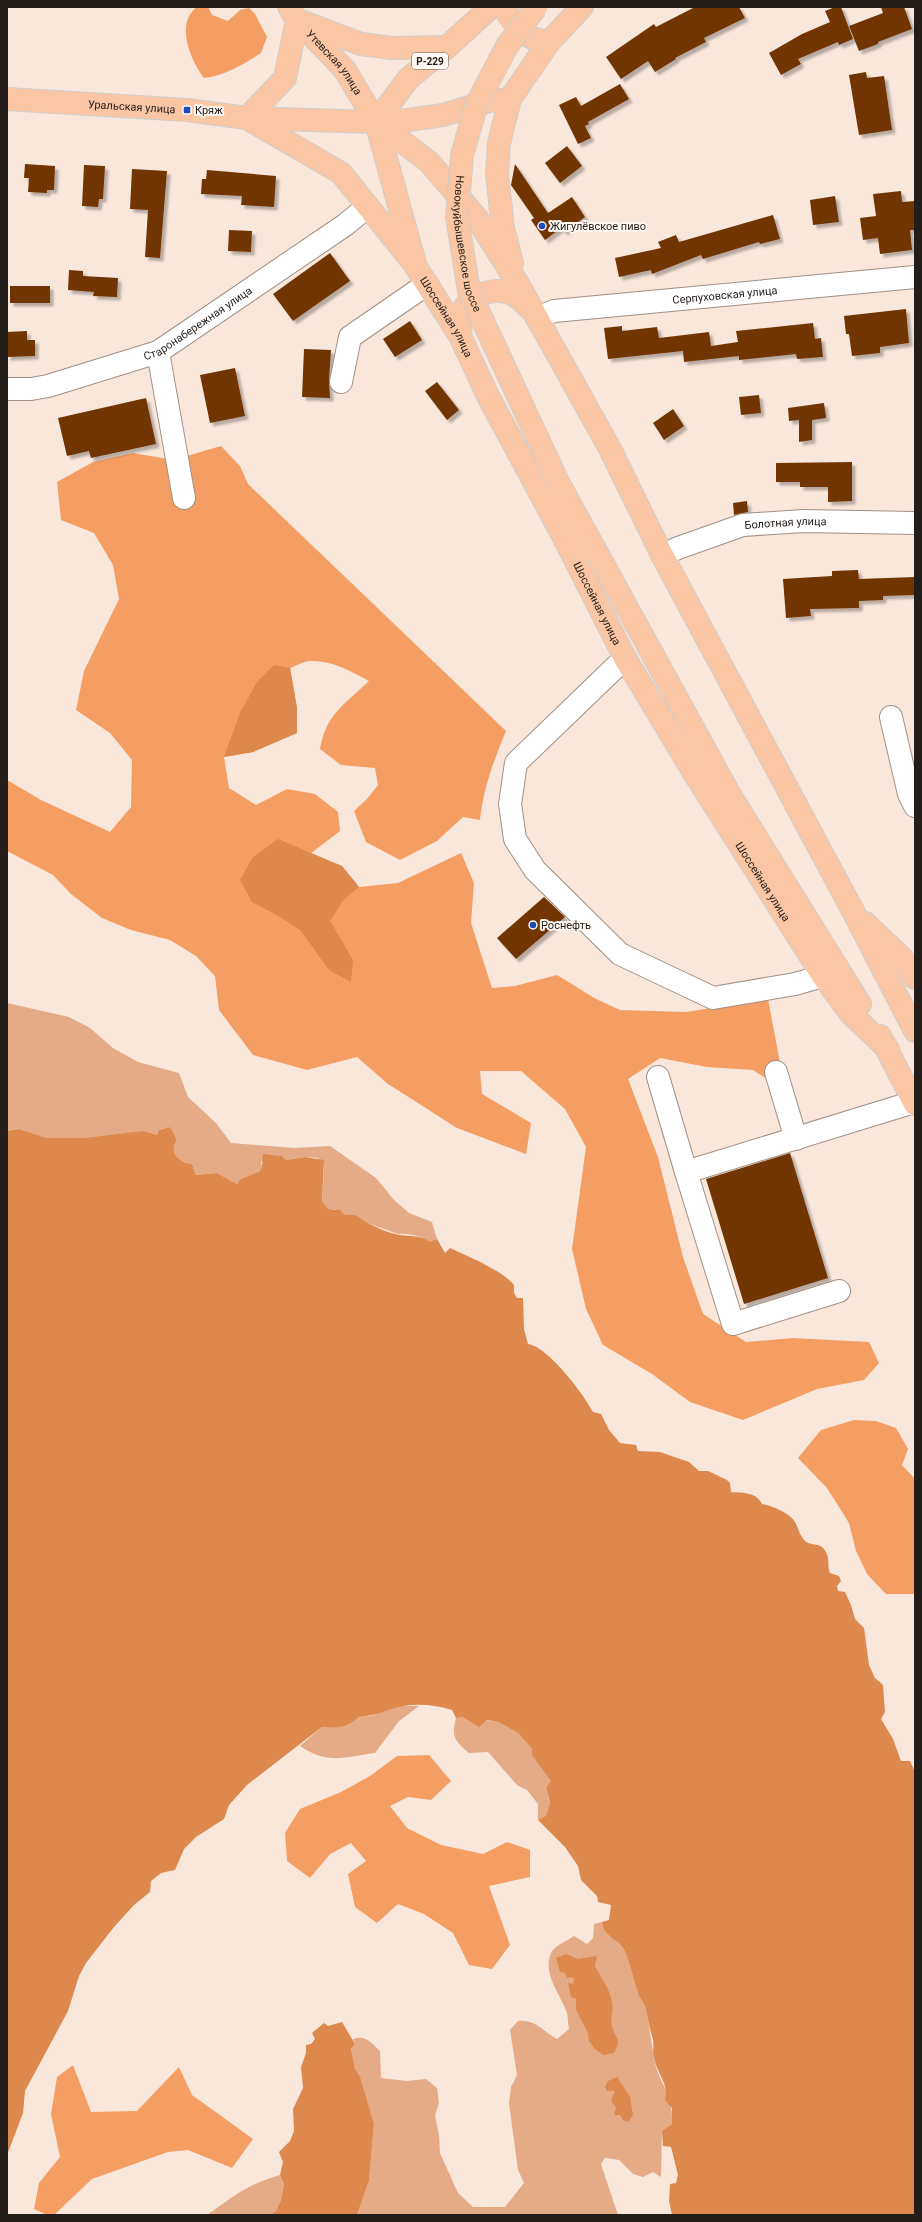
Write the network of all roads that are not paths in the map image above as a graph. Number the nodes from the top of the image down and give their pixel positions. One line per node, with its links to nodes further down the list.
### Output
1 (491, 7): 7 (main road, Р-229)
2 (506, 7): 6 (main road)
3 (536, 7): 21 (main road, Новокуйбышевское шоссе, bridge)
4 (582, 7): 6 (main road)
5 (293, 14): 7 (main road); 10 (main road); 11 (main road, Утевская улица)
6 (549, 42): 9 (main road)
7 (447, 47): 11 (main road, Р-229)
8 (7, 99): 10 (main road, Уральская улица)
9 (510, 99): 11 (main road, Уральская улица); 15 (main road)
10 (247, 118): 11 (main road, Уральская улица); 12 (main road)
11 (376, 122): 13 (main road, Шоссейная улица); 15 (main road)
12 (367, 207): 13 (main road); 18 (street, Старонабережная улица)
13 (421, 275): 17 (main road, Шоссейная улица); 19 (street)
14 (915, 276): 16 (street, Серпуховская улица)
15 (517, 282): 16 (main road)
16 (535, 314): 17 (main road); 24 (main road)
17 (460, 336): 25 (main road, Шоссейная улица)
18 (158, 352): 20 (street, Старонабережная улица); 22 (street)
19 (341, 382)
20 (7, 389)
21 (558, 482): 32 (main road, Шоссейная улица)
22 (184, 498)
23 (915, 523): 24 (street, Болотная улица)
24 (662, 555): 28 (main road)
25 (625, 658): 29 (main road, Шоссейная улица); 29 (street)
26 (891, 717): 27 (street)
27 (915, 806)
28 (853, 911): 30 (main road); 31 (main road)
29 (823, 976): 32 (main road, Шоссейная улица)
30 (915, 978)
31 (915, 1032)
32 (888, 1049): 35 (main road, Шоссейная улица)
33 (776, 1072): 36 (street)
34 (658, 1077): 37 (street)
35 (915, 1103): 36 (street)
36 (796, 1138): 37 (street)
37 (686, 1172): 38 (street)
38 (839, 1291)

